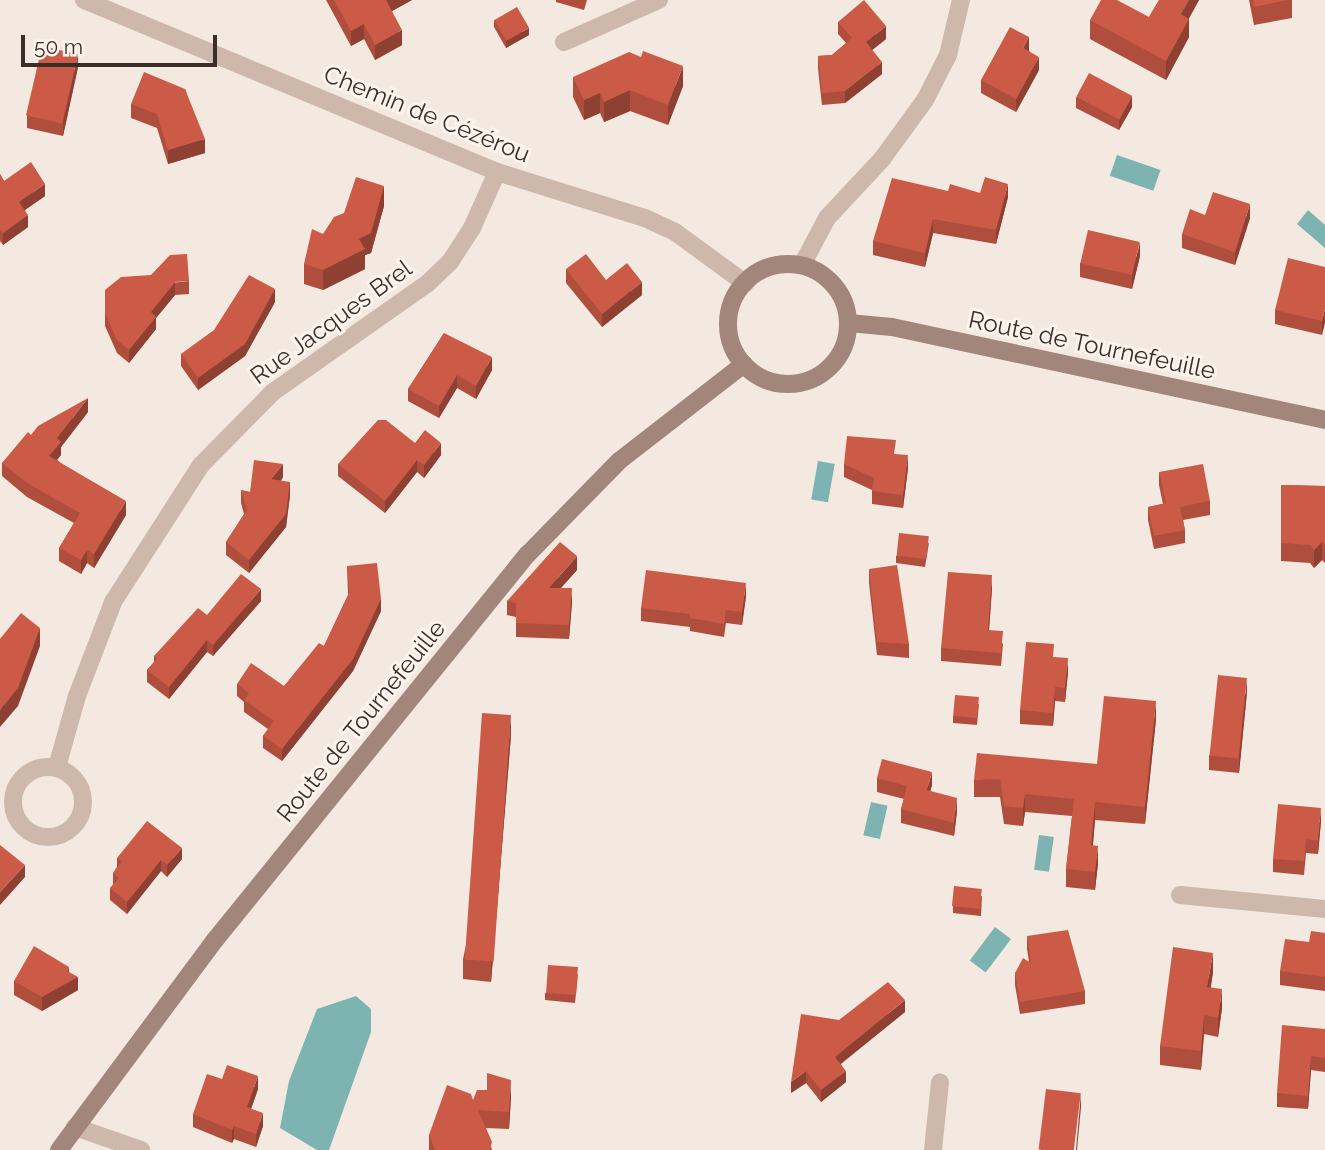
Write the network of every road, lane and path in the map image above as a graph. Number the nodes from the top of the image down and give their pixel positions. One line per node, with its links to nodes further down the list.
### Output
1 (84, 0): 5 (street, Chemin de Cézérou)
2 (659, 0): 4 (street)
3 (961, 0): 6 (street)
4 (564, 42)
5 (497, 172): 7 (street, Chemin de Cézérou); 11 (street, Rue Jacques Brel)
6 (802, 265): 7 (street); 8 (street)
7 (746, 282): 9 (street)
8 (849, 323): 9 (street); 10 (street, Route de Tournefeuille)
9 (744, 364): 15 (street, Route de Tournefeuille)
10 (1325, 420)
11 (57, 767): 11 (street)
12 (1180, 895): 13 (street)
13 (1325, 909)
14 (940, 1082): 18 (street)
15 (75, 1127): 16 (street, Route de Tournefeuille); 17 (street)
16 (59, 1150)
17 (141, 1150)
18 (933, 1150)

